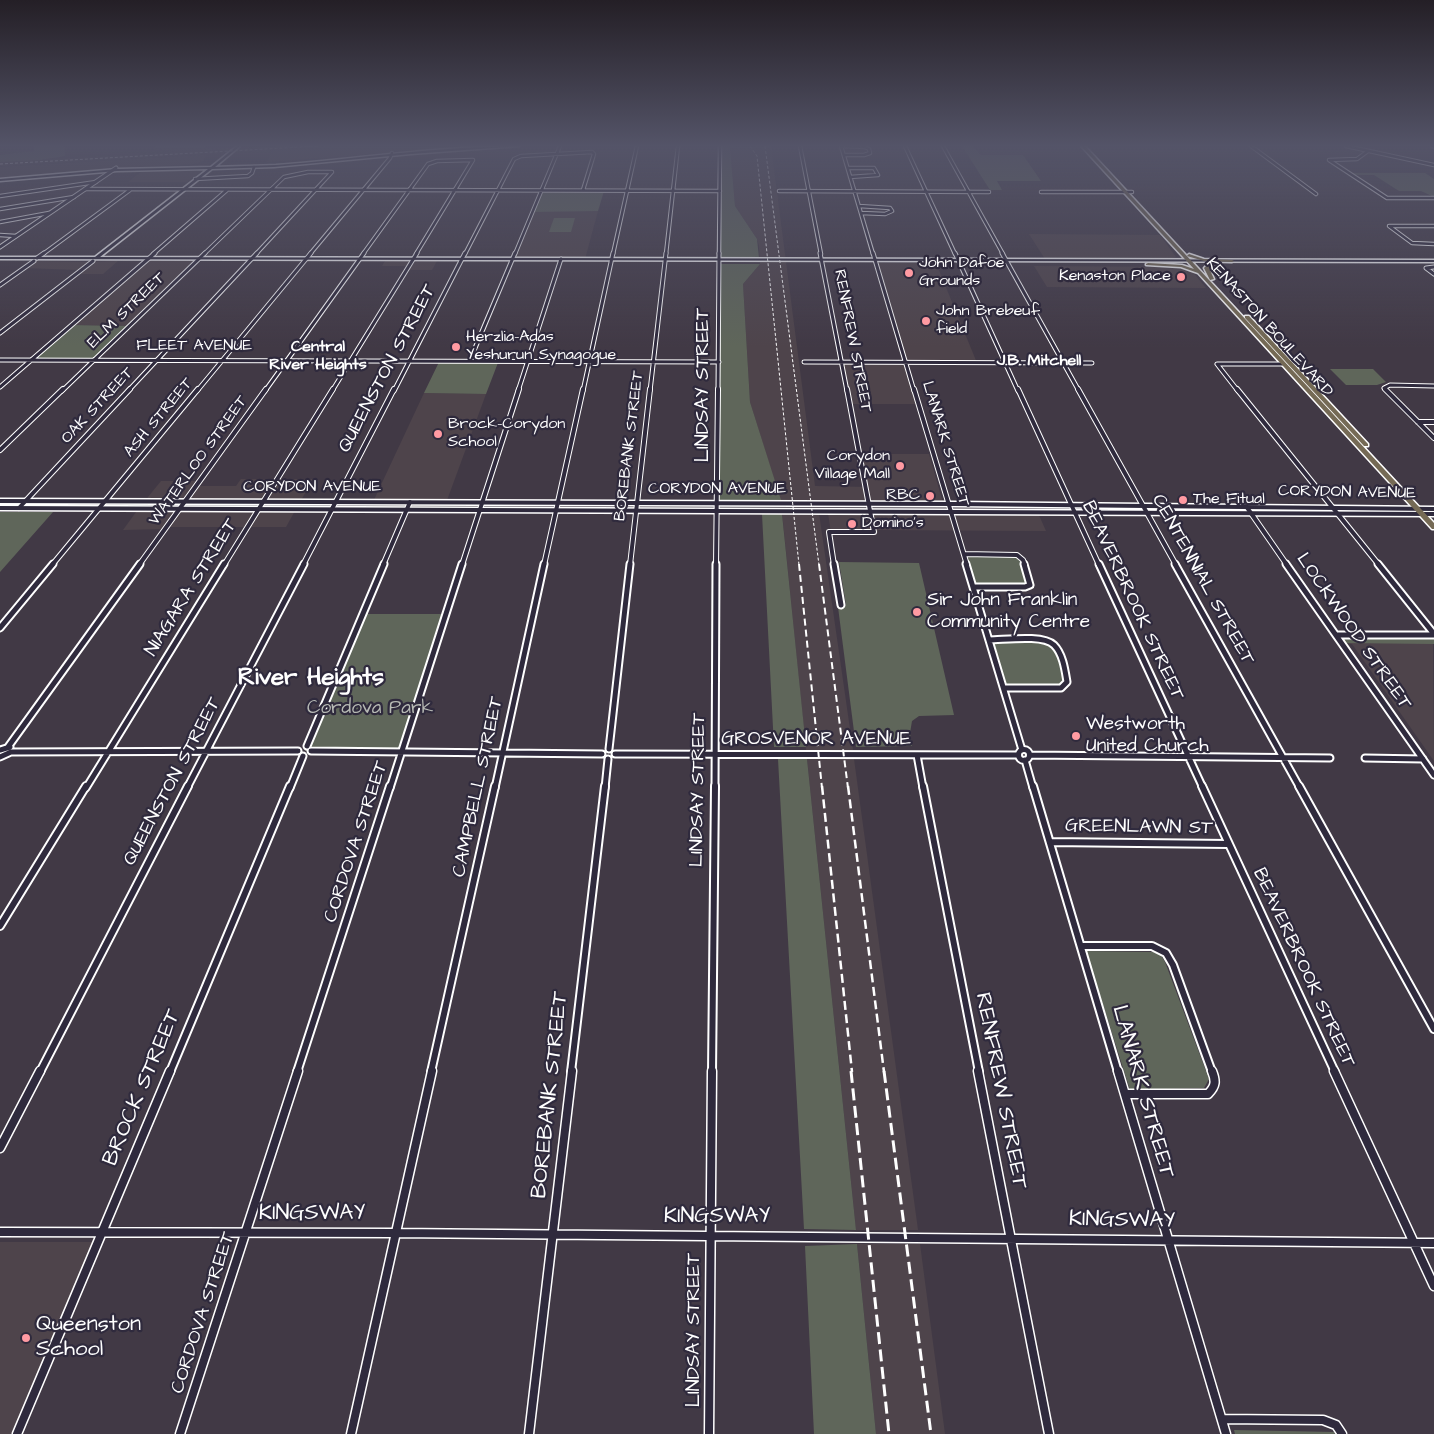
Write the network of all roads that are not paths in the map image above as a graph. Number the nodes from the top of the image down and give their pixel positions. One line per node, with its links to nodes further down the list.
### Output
1 (50, 213): 23 (street); 26 (street)
2 (99, 213): 33 (street)
3 (151, 213): 34 (main road)
4 (152, 213): 29 (main road)
5 (201, 213): 36 (street)
6 (248, 213): 35 (street, ELM STREET)
7 (296, 213): 37 (street, OAK STREET)
8 (345, 213): 38 (street, ASH STREET)
9 (394, 213): 39 (street, WATERLOO STREET)
10 (442, 213): 40 (street, NIAGARA STREET)
11 (487, 213): 41 (street, QUEENSTON STREET)
12 (532, 213): 42 (street)
13 (622, 213): 44 (street, CAMPBELL STREET)
14 (670, 213): 45 (street, BOREBANK STREET)
15 (720, 213): 46 (street, LINDSAY STREET)
16 (813, 213): 47 (street, RENFREW STREET)
17 (889, 213): 22 (street)
18 (936, 213): 52 (street, BEAVERBROOK STREET)
19 (981, 213): 53 (street, CENTENNIAL STREET)
20 (1145, 213): 30 (main road, KENASTON BOULEVARD)
21 (1150, 213): 50 (main road, KENASTON BOULEVARD)
22 (861, 214): 48 (street, LANARK STREET)
23 (0, 222)
24 (1434, 226): 27 (street)
25 (0, 235): 26 (street)
26 (16, 236): 28 (street)
27 (1434, 244)
28 (0, 247)
29 (103, 253): 31 (main road); 34 (main road)
30 (1182, 254): 49 (main road); 50 (main road, KENASTON BOULEVARD)
31 (121, 258): 34 (main road); 36 (main road)
32 (0, 259): 33 (main road)
33 (36, 259): 34 (main road); 60 (street)
34 (92, 259): 36 (main road); 61 (street)
35 (199, 259): 36 (main road); 37 (main road); 64 (street, ELM STREET)
36 (147, 260): 63 (street)
37 (252, 260): 38 (main road); 65 (street, OAK STREET)
38 (306, 260): 39 (main road); 66 (street, ASH STREET)
39 (360, 260): 40 (main road); 67 (street, WATERLOO STREET)
40 (413, 260): 41 (main road); 68 (street, NIAGARA STREET)
41 (462, 260): 42 (main road); 69 (street, QUEENSTON STREET)
42 (512, 260): 43 (main road); 70 (street)
43 (561, 260): 44 (main road); 71 (street, CORDOVA STREET)
44 (612, 261): 45 (main road); 72 (street, CAMPBELL STREET)
45 (665, 261): 46 (main road); 73 (street, BOREBANK STREET)
46 (720, 261): 47 (main road); 74 (street, LINDSAY STREET)
47 (822, 261): 48 (main road); 76 (street, RENFREW STREET)
48 (876, 261): 52 (main road); 77 (street, LANARK STREET)
49 (1166, 261): 50 (main road); 53 (main road)
50 (1193, 261): 51 (main road); 51 (main road); 54 (main road); 55 (main road); 57 (main road, KENASTON BOULEVARD); 59 (main road, KENASTON BOULEVARD)
51 (1232, 261): 56 (main road)
52 (958, 262): 53 (main road); 78 (street, BEAVERBROOK STREET)
53 (1008, 262): 54 (main road); 79 (street, CENTENNIAL STREET)
54 (1148, 264): 57 (main road)
55 (1220, 264): 56 (main road); 59 (main road)
56 (1434, 264): 58 (street)
57 (1200, 273): 81 (main road, KENASTON BOULEVARD)
58 (1434, 274)
59 (1212, 279): 111 (main road, KENASTON BOULEVARD)
60 (0, 285)
61 (0, 333)
62 (0, 360): 63 (street, FLEET AVENUE)
63 (32, 360): 64 (street, FLEET AVENUE); 83 (street)
64 (94, 360): 65 (street, FLEET AVENUE); 87 (street, ELM STREET)
65 (158, 360): 66 (street, FLEET AVENUE); 89 (street, OAK STREET)
66 (223, 360): 67 (street, FLEET AVENUE); 90 (street, ASH STREET)
67 (287, 360): 68 (street, FLEET AVENUE); 91 (street, WATERLOO STREET)
68 (350, 360): 69 (street, FLEET AVENUE); 92 (street, NIAGARA STREET)
69 (411, 360): 70 (street, FLEET AVENUE); 93 (street, QUEENSTON STREET)
70 (470, 360): 71 (street, FLEET AVENUE)
71 (529, 360): 72 (street, FLEET AVENUE); 95 (street, CORDOVA STREET)
72 (590, 361): 73 (street, FLEET AVENUE); 96 (street, CAMPBELL STREET)
73 (654, 361): 74 (street, FLEET AVENUE); 99 (street, BOREBANK STREET)
74 (719, 362): 100 (street, LINDSAY STREET)
75 (804, 362): 76 (street)
76 (842, 362): 77 (street); 107 (street, RENFREW STREET)
77 (906, 362): 78 (street); 108 (street, LANARK STREET)
78 (1005, 363): 79 (street); 109 (street, BEAVERBROOK STREET)
79 (1064, 363): 80 (street); 97 (street, CENTENNIAL STREET)
80 (1092, 363)
81 (1282, 364): 101 (street); 111 (main road, KENASTON BOULEVARD)
82 (1434, 386): 84 (street)
83 (0, 387)
84 (1418, 422): 85 (street); 86 (street)
85 (1434, 422)
86 (1434, 438)
87 (0, 450)
88 (0, 501): 89 (main road, CORYDON AVENUE)
89 (26, 501): 90 (main road, CORYDON AVENUE); 103 (street, OAK STREET)
90 (105, 502): 91 (main road, CORYDON AVENUE); 104 (street, ASH STREET)
91 (185, 502): 92 (main road, CORYDON AVENUE); 105 (street, WATERLOO STREET)
92 (263, 502): 93 (main road, CORYDON AVENUE); 106 (street, NIAGARA STREET)
93 (336, 502): 94 (main road, CORYDON AVENUE); 110 (street, QUEENSTON STREET)
94 (409, 506): 95 (main road, CORYDON AVENUE); 110 (main road, CORYDON AVENUE); 125 (street)
95 (481, 506): 96 (main road, CORYDON AVENUE); 133 (street, CORDOVA STREET)
96 (557, 506): 99 (main road, CORYDON AVENUE); 135 (street, CAMPBELL STREET)
97 (1143, 506): 98 (main road, CORYDON AVENUE); 109 (main road, CORYDON AVENUE); 112 (street, CENTENNIAL STREET)
98 (1246, 506): 101 (main road, CORYDON AVENUE); 113 (street, LOCKWOOD STREET)
99 (637, 507): 100 (main road, CORYDON AVENUE); 126 (street, BOREBANK STREET)
100 (718, 507): 107 (main road, CORYDON AVENUE); 137 (street, LINDSAY STREET)
101 (1332, 507): 111 (main road, CORYDON AVENUE); 114 (street)
102 (0, 508): 103 (main road, CORYDON AVENUE)
103 (19, 508): 104 (main road, CORYDON AVENUE)
104 (100, 508): 105 (main road, CORYDON AVENUE); 120 (street, ASH STREET)
105 (180, 508): 106 (main road, CORYDON AVENUE); 128 (street, WATERLOO STREET)
106 (259, 508): 110 (main road, CORYDON AVENUE); 131 (street, NIAGARA STREET)
107 (870, 508): 108 (main road, CORYDON AVENUE); 119 (street, RENFREW STREET)
108 (950, 508): 109 (main road, CORYDON AVENUE); 117 (street, LANARK STREET)
109 (1073, 508): 112 (main road, CORYDON AVENUE); 142 (street, BEAVERBROOK STREET)
110 (333, 509): 132 (street, QUEENSTON STREET)
111 (1421, 510): 114 (main road, CORYDON AVENUE); 115 (main road, KENASTON BOULEVARD); 116 (main road, KENASTON BOULEVARD)
112 (1147, 512): 113 (main road, CORYDON AVENUE); 143 (street, CENTENNIAL STREET)
113 (1251, 513): 114 (main road, CORYDON AVENUE); 122 (street, LOCKWOOD STREET)
114 (1337, 513): 121 (street)
115 (1433, 514)
116 (1434, 527)
117 (964, 554): 118 (street, LANARK STREET); 118 (street)
118 (973, 587): 123 (street, LANARK STREET)
119 (841, 605)
120 (0, 628)
121 (1434, 634): 122 (street)
122 (1336, 635): 147 (street, LOCKWOOD STREET)
123 (989, 640): 124 (street, LANARK STREET); 124 (street)
124 (1004, 688): 129 (street, LANARK STREET)
125 (307, 746): 130 (street); 134 (street)
126 (609, 749): 136 (street); 140 (street)
127 (0, 750): 128 (street)
128 (9, 750): 131 (street); 141 (street)
129 (1022, 750): 139 (street); 144 (street)
130 (311, 751): 133 (street); 134 (street)
131 (108, 752): 132 (street); 151 (street, NIAGARA STREET)
132 (208, 752): 134 (street); 155 (street, QUEENSTON STREET)
133 (402, 753): 135 (street); 158 (street, CORDOVA STREET)
134 (301, 754): 157 (street, BROCK STREET)
135 (502, 754): 140 (street); 159 (street, CAMPBELL STREET)
136 (615, 754): 137 (street, GROSVENOR AVENUE); 140 (street)
137 (714, 754): 138 (street, GROSVENOR AVENUE); 161 (street, LINDSAY STREET)
138 (917, 755): 139 (street, GROSVENOR AVENUE); 162 (street, RENFREW STREET)
139 (1017, 755): 144 (street)
140 (605, 756): 160 (street, BOREBANK STREET)
141 (0, 757)
142 (1188, 757): 143 (street); 144 (street); 150 (street, BEAVERBROOK STREET)
143 (1283, 757): 145 (street); 153 (street, CENTENNIAL STREET)
144 (1028, 758): 149 (street, LANARK STREET)
145 (1330, 758)
146 (1365, 758): 147 (street)
147 (1423, 759): 148 (street, LOCKWOOD STREET)
148 (1434, 775)
149 (1050, 842): 150 (street, GREENLAWN ST); 152 (street, LANARK STREET)
150 (1228, 844): 164 (street, BEAVERBROOK STREET)
151 (0, 926)
152 (1081, 946): 154 (street, LANARK STREET); 154 (street)
153 (1434, 1028)
154 (1125, 1094): 163 (street, LANARK STREET)
155 (0, 1148)
156 (0, 1232): 157 (street, KINGSWAY)
157 (102, 1232): 158 (street, KINGSWAY); 168 (street, BROCK STREET)
158 (245, 1233): 159 (street, KINGSWAY); 169 (street, CORDOVA STREET)
159 (396, 1233): 160 (street, KINGSWAY); 170 (street, CAMPBELL STREET)
160 (553, 1236): 161 (street, KINGSWAY); 171 (street, BOREBANK STREET)
161 (711, 1236): 162 (street, KINGSWAY); 172 (street, LINDSAY STREET)
162 (1011, 1238): 163 (street, KINGSWAY); 173 (street, RENFREW STREET)
163 (1168, 1241): 164 (street, KINGSWAY); 167 (street, LANARK STREET)
164 (1414, 1243): 165 (street, KINGSWAY); 166 (street, BEAVERBROOK STREET)
165 (1434, 1243)
166 (1434, 1286)
167 (1222, 1419): 174 (street, LANARK STREET); 175 (street)
168 (17, 1434)
169 (180, 1434)
170 (351, 1434)
171 (530, 1434)
172 (709, 1434)
173 (1049, 1434)
174 (1226, 1434)
175 (1342, 1434)

